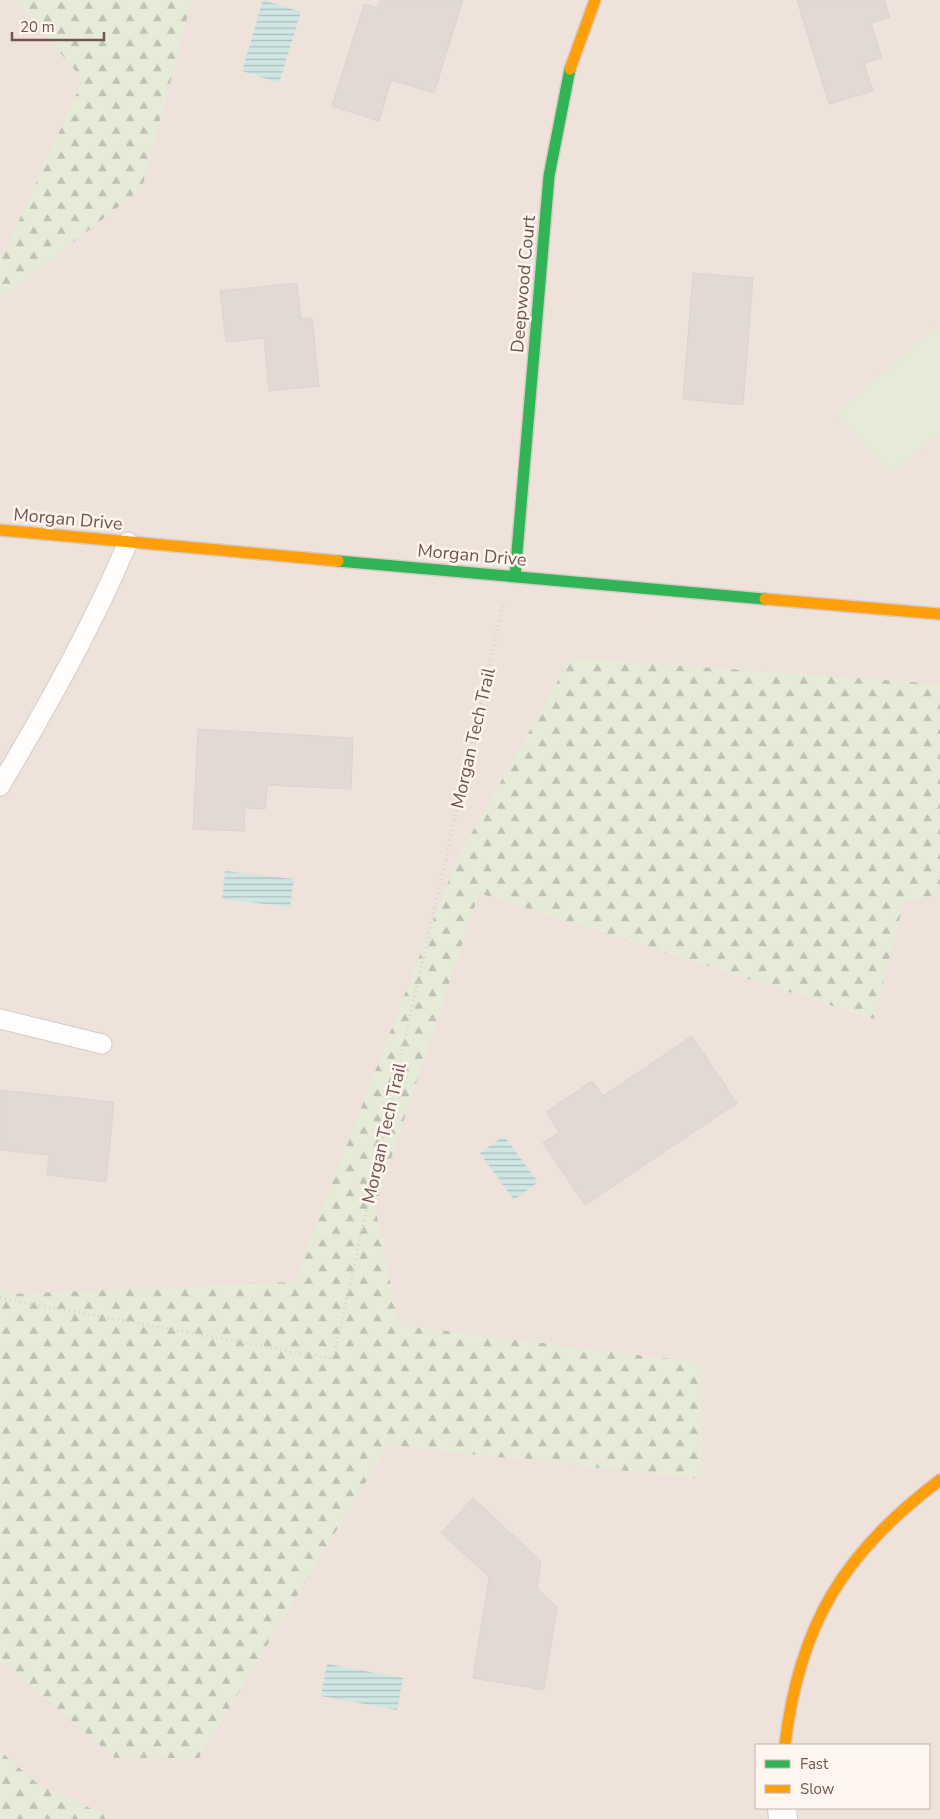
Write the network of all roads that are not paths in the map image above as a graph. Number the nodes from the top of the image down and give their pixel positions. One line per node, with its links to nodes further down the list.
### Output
1 (595, 0): 4 (street, Deepwood Court)
2 (0, 530): 3 (street, Morgan Drive)
3 (128, 542): 4 (street, Morgan Drive); 6 (lane)
4 (512, 576): 5 (street, Morgan Drive)
5 (940, 614)
6 (0, 786)
7 (0, 1019): 8 (lane)
8 (102, 1044)
9 (940, 1480): 10 (street)
10 (785, 1744)

